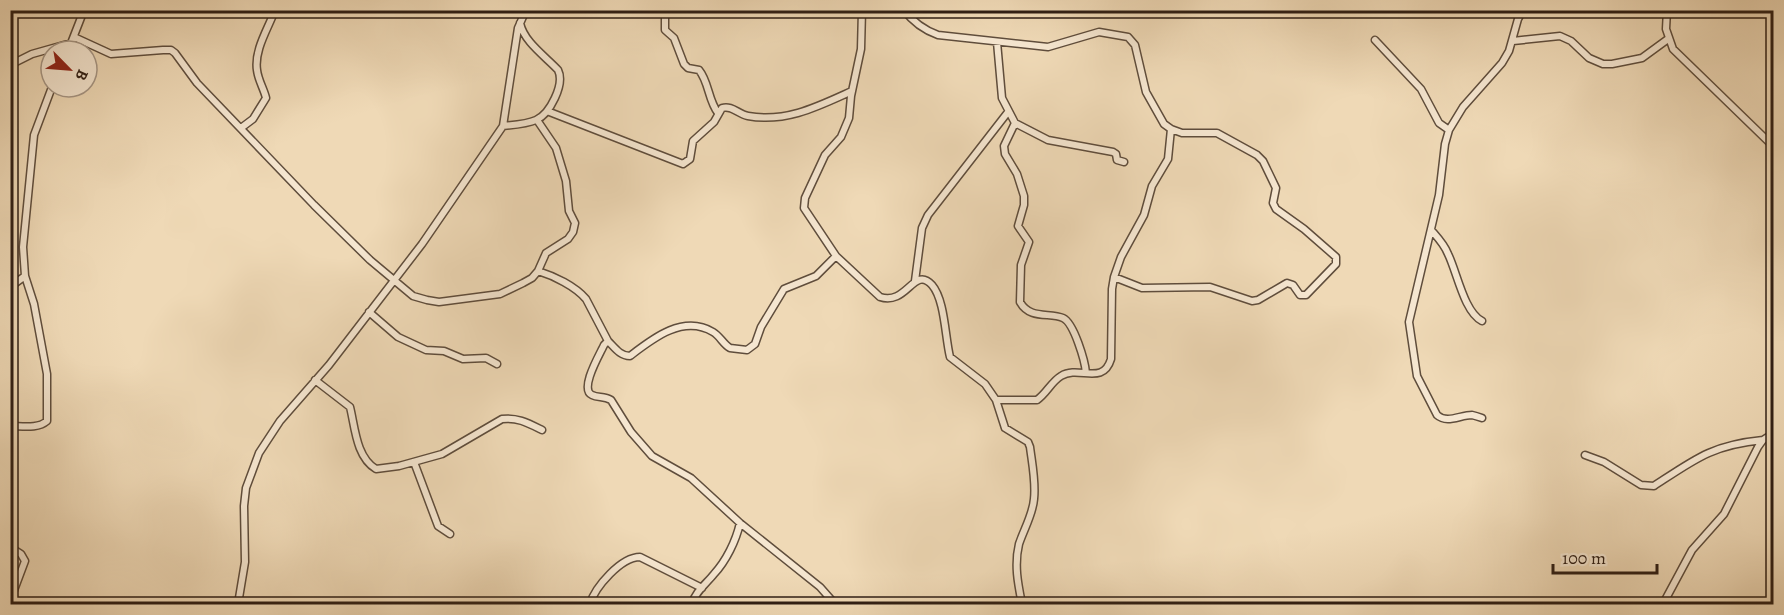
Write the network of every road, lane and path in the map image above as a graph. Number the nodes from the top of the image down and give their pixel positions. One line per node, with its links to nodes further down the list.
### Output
1 (84, 10): 10 (street)
2 (275, 10): 26 (street)
3 (526, 10): 9 (street)
4 (665, 10): 22 (street)
5 (862, 10): 18 (street)
6 (904, 10): 14 (street)
7 (1523, 10): 13 (street)
8 (1667, 10): 11 (street)
9 (520, 23): 20 (street); 25 (street)
10 (73, 39)
11 (1668, 39): 13 (street); 29 (street)
12 (1375, 40): 28 (street)
13 (1513, 41): 28 (street)
14 (997, 42): 21 (street); 27 (street)
15 (99, 50): 26 (street)
16 (39, 52): 17 (street)
17 (10, 65)
18 (852, 91): 22 (street); 32 (street)
19 (48, 99): 34 (street)
20 (547, 111): 22 (street); 23 (street)
21 (1008, 112): 24 (street); 37 (street)
22 (718, 113)
23 (537, 120): 25 (street); 33 (street)
24 (1015, 123): 30 (street); 43 (street)
25 (503, 126): 36 (street)
26 (241, 128): 36 (street)
27 (1171, 129): 35 (street); 35 (street)
28 (1449, 130): 31 (street)
29 (1773, 147)
30 (1124, 162)
31 (1431, 230): 40 (street); 46 (street)
32 (836, 256): 37 (street); 41 (street)
33 (538, 271): 36 (street); 41 (street)
34 (25, 276): 38 (street); 47 (street)
35 (1114, 277): 43 (street)
36 (394, 281): 39 (street)
37 (915, 281): 45 (street)
38 (10, 287)
39 (369, 312): 42 (street); 44 (street)
40 (1482, 321)
41 (608, 341): 53 (street)
42 (497, 364)
43 (1086, 373): 45 (street)
44 (315, 380): 52 (street); 58 (street)
45 (996, 400): 62 (street)
46 (1482, 418)
47 (10, 426)
48 (542, 429): 52 (street)
49 (1773, 433): 50 (street)
50 (1763, 440): 51 (street); 63 (street)
51 (1585, 455)
52 (414, 462): 54 (street)
53 (740, 523): 56 (street); 61 (street)
54 (450, 534)
55 (10, 547): 57 (street)
56 (702, 588): 59 (street); 60 (street)
57 (10, 601)
58 (238, 604)
59 (590, 604)
60 (692, 604)
61 (836, 604)
62 (1022, 604)
63 (1663, 604)

